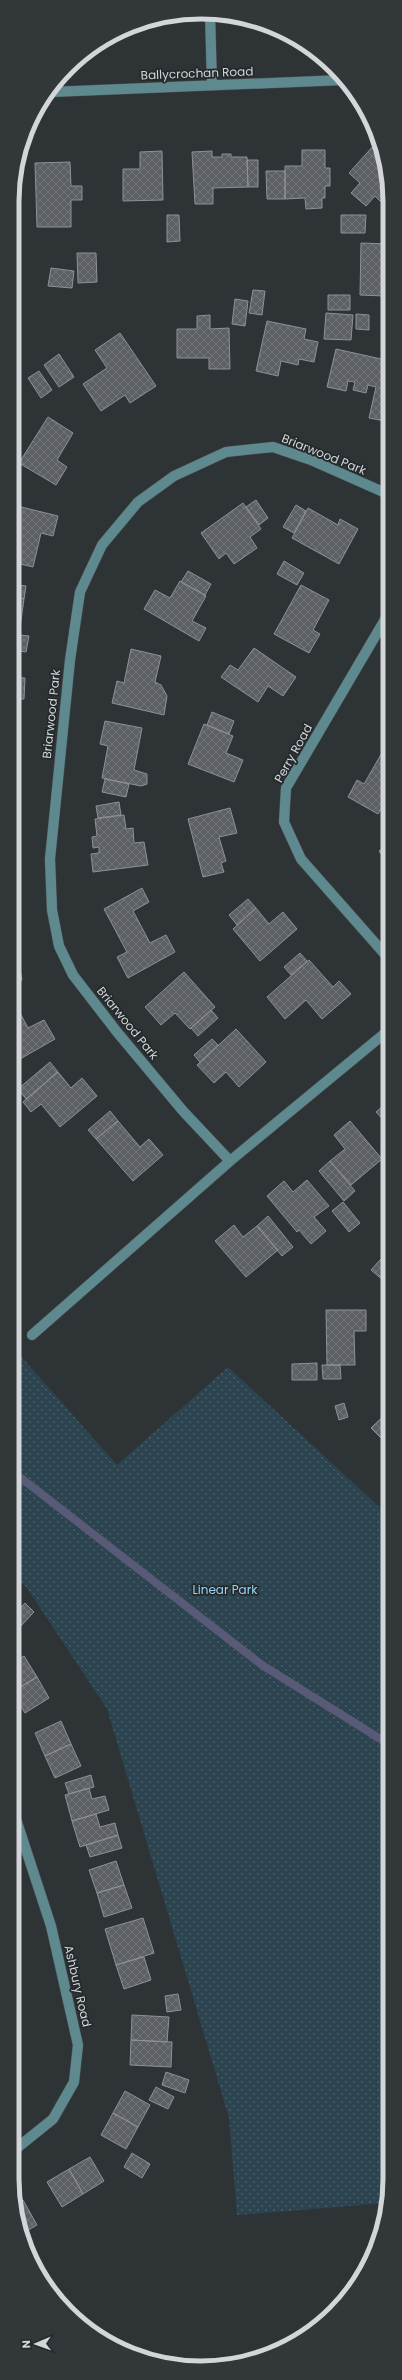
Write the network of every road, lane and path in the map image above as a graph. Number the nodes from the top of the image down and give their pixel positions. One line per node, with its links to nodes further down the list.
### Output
1 (210, 19): 3 (street)
2 (337, 80): 3 (street, Ballycrochan Road)
3 (212, 85): 4 (street, Ballycrochan Road)
4 (56, 92)
5 (383, 492): 9 (street, Briarwood Park)
6 (383, 623): 7 (street, Perry Road)
7 (383, 952)
8 (383, 1035): 9 (street)
9 (230, 1161): 10 (street)
10 (32, 1335)
11 (19, 1829): 12 (street, Ashbury Road)
12 (19, 2146)

